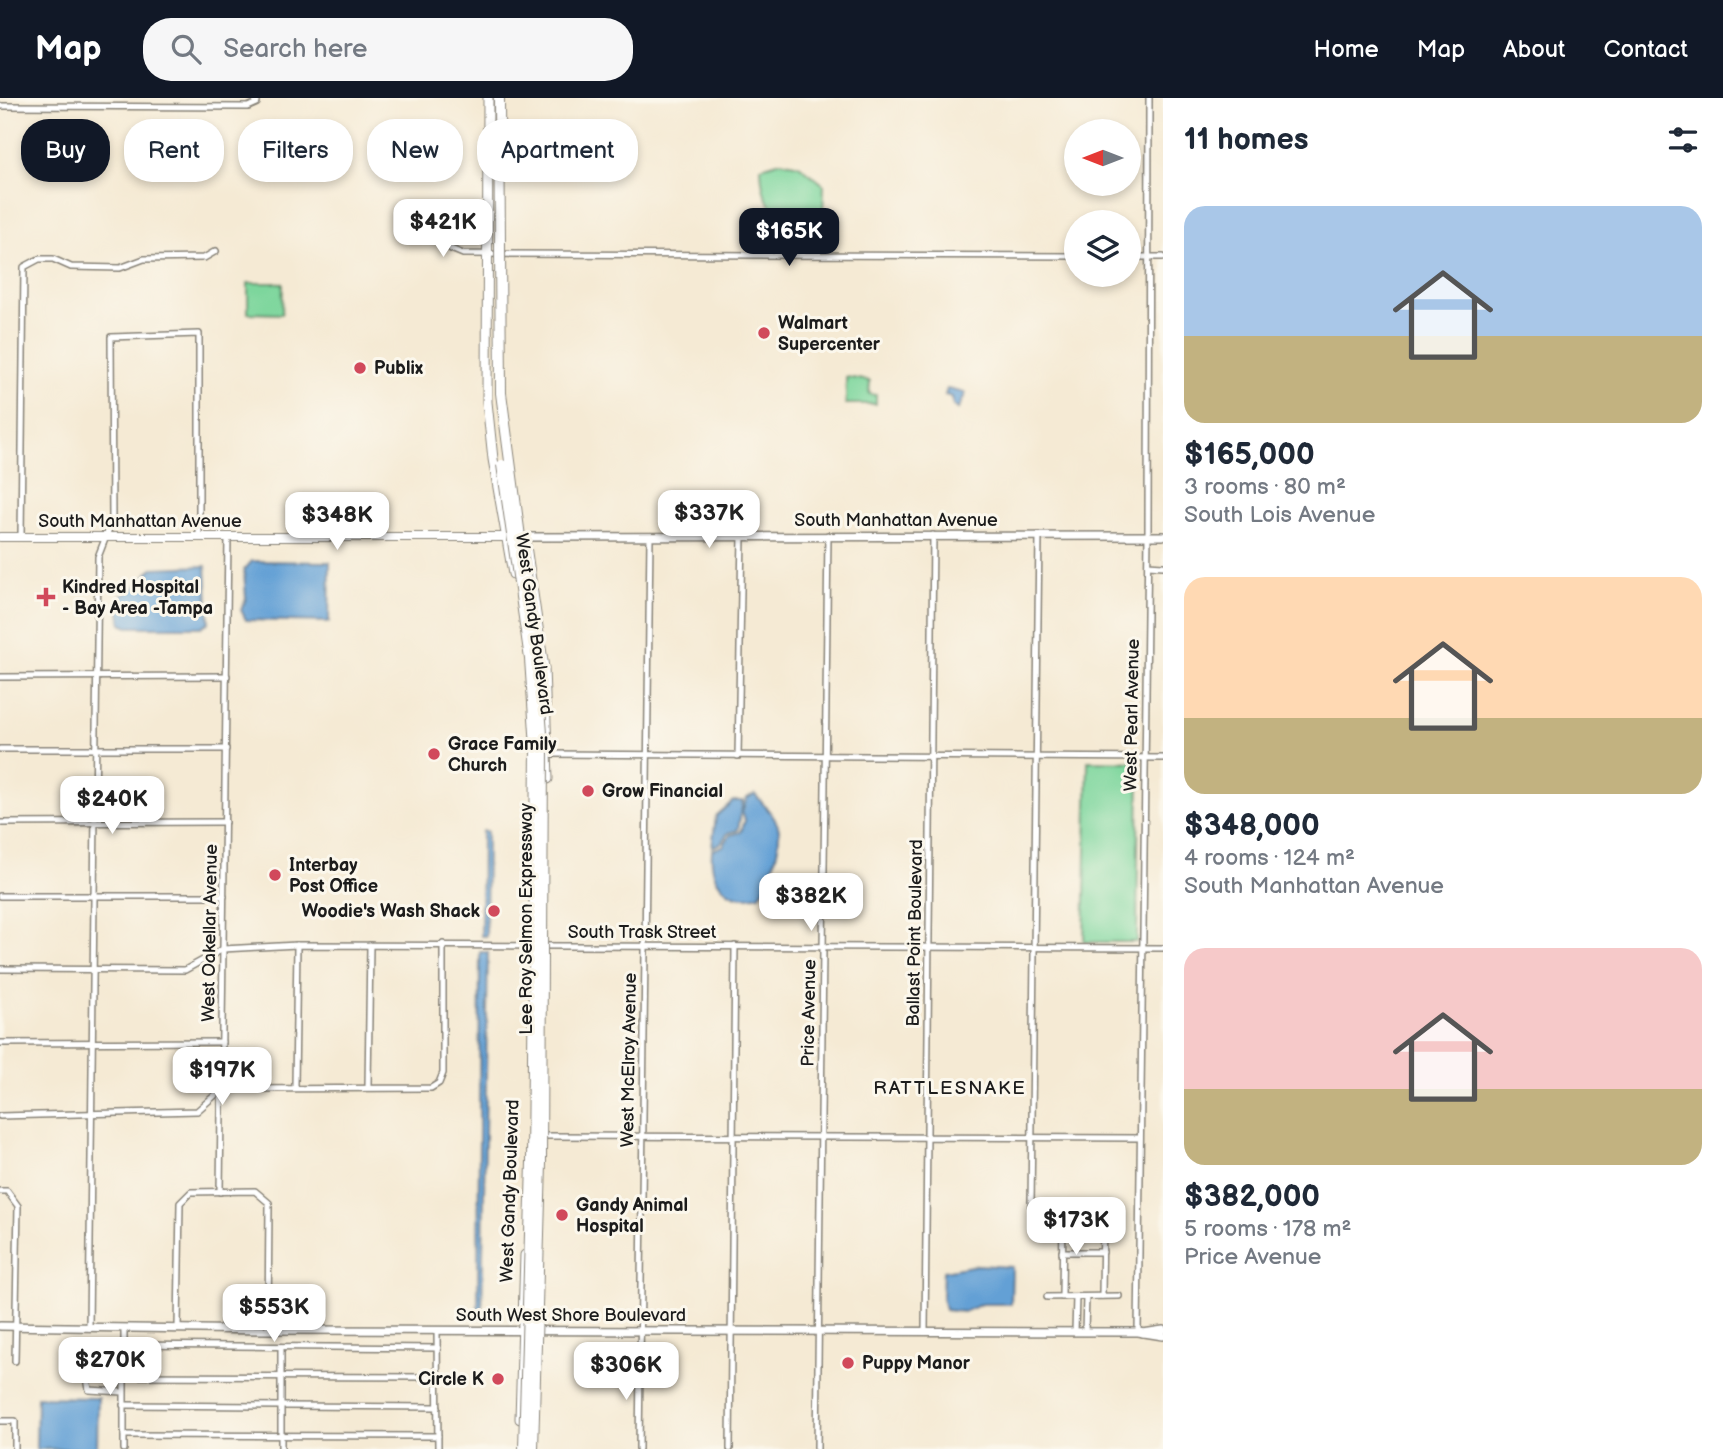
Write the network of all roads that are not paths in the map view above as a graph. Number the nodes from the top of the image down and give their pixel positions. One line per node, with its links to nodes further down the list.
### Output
1 (98, 98): 8 (street)
2 (177, 98): 9 (street)
3 (257, 98): 9 (street)
4 (490, 98): 12 (main road, West Gandy Boulevard); 13 (main road); 145 (highway, Lee Roy Selmon Expressway, bridge)
5 (501, 98): 13 (main road, West Gandy Boulevard); 146 (highway, Lee Roy Selmon Expressway, bridge)
6 (1149, 98): 16 (street, West Pearl Avenue)
7 (0, 106): 8 (street)
8 (98, 107): 9 (street)
9 (177, 107)
10 (401, 235): 12 (street)
11 (216, 251): 27 (street)
12 (487, 253): 13 (street); 18 (main road); 19 (main road, West Gandy Boulevard)
13 (502, 254): 14 (street); 18 (main road, West Gandy Boulevard)
14 (1064, 256)
15 (1141, 257): 16 (street)
16 (1150, 257): 17 (street); 24 (street, West Pearl Avenue)
17 (1163, 257)
18 (502, 341): 32 (main road, West Gandy Boulevard)
19 (486, 359): 31 (main road, West Gandy Boulevard); 32 (main road)
20 (828, 534): 21 (street, South Manhattan Avenue); 23 (street, South Manhattan Avenue); 47 (street, Price Avenue)
21 (933, 535): 22 (street, South Manhattan Avenue); 48 (street, Ballast Point Boulevard)
22 (1039, 535): 24 (street, South Manhattan Avenue); 49 (street)
23 (742, 536): 33 (street, South Manhattan Avenue); 46 (street)
24 (1148, 536): 25 (street, South Manhattan Avenue); 34 (street, West Pearl Avenue)
25 (1163, 536)
26 (0, 537): 27 (main road, South Manhattan Avenue)
27 (21, 537): 28 (main road, South Manhattan Avenue)
28 (106, 537): 29 (main road, South Manhattan Avenue); 29 (street); 36 (street)
29 (199, 537): 30 (main road, South Manhattan Avenue)
30 (228, 537): 31 (main road, South Manhattan Avenue); 37 (street, West Oakellar Avenue)
31 (507, 537): 32 (main road, South Manhattan Avenue); 39 (main road); 40 (main road, West Gandy Boulevard)
32 (524, 537): 33 (street, South Manhattan Avenue); 39 (main road, West Gandy Boulevard)
33 (650, 537): 45 (street, West McElroy Avenue)
34 (1148, 565): 35 (street); 50 (street, West Pearl Avenue)
35 (1163, 566)
36 (97, 676): 37 (street); 38 (street); 42 (street)
37 (227, 676): 43 (street, West Oakellar Avenue)
38 (0, 677)
39 (547, 710): 44 (main road, West Gandy Boulevard)
40 (532, 720): 55 (main road); 56 (main road, West Gandy Boulevard)
41 (0, 749): 42 (street)
42 (96, 749): 43 (street); 54 (street)
43 (226, 749): 52 (street, West Oakellar Avenue)
44 (548, 754): 45 (street); 55 (main road, West Gandy Boulevard)
45 (647, 755): 46 (street); 65 (street, West McElroy Avenue)
46 (738, 755): 47 (street)
47 (826, 756): 48 (street); 67 (street, Price Avenue)
48 (931, 757): 49 (street); 68 (street, Ballast Point Boulevard)
49 (1037, 757): 50 (street); 69 (street)
50 (1145, 758): 51 (street); 71 (street, West Pearl Avenue)
51 (1163, 758)
52 (225, 822): 54 (street); 59 (street, West Oakellar Avenue)
53 (0, 823): 54 (street)
54 (95, 823): 58 (street)
55 (547, 828): 64 (main road, West Gandy Boulevard)
56 (531, 868): 63 (main road, West Gandy Boulevard); 64 (main road)
57 (0, 896): 58 (street)
58 (94, 896): 59 (street); 74 (street)
59 (224, 896): 70 (street, West Oakellar Avenue)
60 (297, 944): 62 (street, South Trask Street); 70 (street, South Trask Street); 80 (street)
61 (443, 944): 62 (street, South Trask Street); 63 (street, South Trask Street); 81 (street)
62 (370, 945): 81 (street)
63 (530, 945): 64 (street, South Trask Street); 75 (main road); 79 (main road, West Gandy Boulevard)
64 (546, 945): 65 (street, South Trask Street); 75 (main road, West Gandy Boulevard)
65 (645, 945): 66 (street, South Trask Street); 87 (street, West McElroy Avenue)
66 (735, 946): 67 (street, South Trask Street); 88 (street)
67 (824, 946): 68 (street, South Trask Street); 89 (street, Price Avenue)
68 (929, 947): 69 (street, South Trask Street); 90 (street, Ballast Point Boulevard)
69 (1034, 947): 71 (street, South Trask Street); 91 (street)
70 (223, 948): 74 (street, South Trask Street); 76 (street, West Oakellar Avenue)
71 (1143, 948): 72 (street, South Trask Street); 92 (street, West Pearl Avenue)
72 (1163, 948)
73 (0, 969): 74 (street, South Trask Street)
74 (94, 970): 78 (street)
75 (545, 1040): 86 (main road, West Gandy Boulevard)
76 (222, 1042): 78 (street); 82 (street, West Oakellar Avenue)
77 (0, 1043): 78 (street)
78 (93, 1043): 84 (street)
79 (529, 1047): 85 (main road, West Gandy Boulevard); 86 (main road)
80 (295, 1087): 81 (street); 82 (street)
81 (368, 1087)
82 (222, 1089): 84 (street); 95 (street, West Oakellar Avenue)
83 (0, 1116): 84 (street)
84 (92, 1116): 109 (street)
85 (528, 1136): 93 (main road); 115 (main road, West Gandy Boulevard)
86 (543, 1136): 87 (street); 93 (main road, West Gandy Boulevard)
87 (642, 1136): 88 (street); 117 (street, West McElroy Avenue)
88 (733, 1136): 89 (street); 118 (street)
89 (821, 1137): 90 (street); 119 (street, Price Avenue)
90 (926, 1137): 91 (street); 120 (street, Ballast Point Boulevard)
91 (1032, 1138): 92 (street); 96 (street)
92 (1140, 1138): 123 (street, West Pearl Avenue)
93 (542, 1163): 116 (main road, West Gandy Boulevard)
94 (0, 1191): 108 (street)
95 (220, 1192): 111 (street); 112 (street)
96 (1031, 1205)
97 (1063, 1217): 99 (street)
98 (1103, 1217): 100 (street)
99 (1062, 1252): 100 (street); 104 (street)
100 (1103, 1252): 101 (street)
101 (1102, 1296): 102 (street); 106 (street)
102 (1119, 1296)
103 (1047, 1297): 104 (street)
104 (1062, 1297): 105 (street)
105 (1076, 1297): 106 (street); 121 (street)
106 (1086, 1297): 122 (street)
107 (0, 1326): 108 (street, South West Shore Boulevard)
108 (15, 1326): 109 (street, South West Shore Boulevard); 128 (street)
109 (89, 1328): 110 (street, South West Shore Boulevard)
110 (124, 1328): 111 (street, South West Shore Boulevard); 125 (street)
111 (178, 1328): 112 (street, South West Shore Boulevard)
112 (268, 1330): 114 (street, South West Shore Boulevard)
113 (1163, 1330): 123 (street, South West Shore Boulevard)
114 (438, 1331): 115 (street, South West Shore Boulevard); 127 (street)
115 (521, 1331): 116 (street, South West Shore Boulevard); 145 (main road, West Gandy Boulevard)
116 (535, 1331): 117 (street, South West Shore Boulevard); 146 (main road, West Gandy Boulevard)
117 (639, 1331): 118 (street, South West Shore Boulevard); 147 (street, West McElroy Avenue)
118 (731, 1331): 119 (street, South West Shore Boulevard); 148 (street)
119 (819, 1331): 120 (street, South West Shore Boulevard); 149 (street, Price Avenue)
120 (925, 1332): 121 (street, South West Shore Boulevard)
121 (1075, 1332): 122 (street, South West Shore Boulevard)
122 (1085, 1332): 123 (street, South West Shore Boulevard)
123 (1140, 1333): 124 (street, South West Shore Boulevard)
124 (1163, 1336)
125 (123, 1343): 126 (street); 130 (street)
126 (281, 1347): 127 (street); 131 (street)
127 (438, 1348): 132 (street)
128 (15, 1361)
129 (86, 1371): 133 (street)
130 (123, 1376): 131 (street); 133 (street)
131 (281, 1377): 132 (street); 135 (street)
132 (438, 1377): 136 (street)
133 (123, 1392): 134 (street)
134 (123, 1405): 135 (street); 138 (street)
135 (282, 1407): 136 (street); 139 (street)
136 (438, 1407): 140 (street)
137 (0, 1421): 141 (street)
138 (124, 1435): 139 (street); 142 (street)
139 (282, 1436): 140 (street); 143 (street)
140 (438, 1436): 144 (street)
141 (15, 1449)
142 (124, 1449)
143 (281, 1449)
144 (438, 1449)
145 (522, 1449)
146 (533, 1449)
147 (639, 1449)
148 (730, 1449)
149 (817, 1449)

